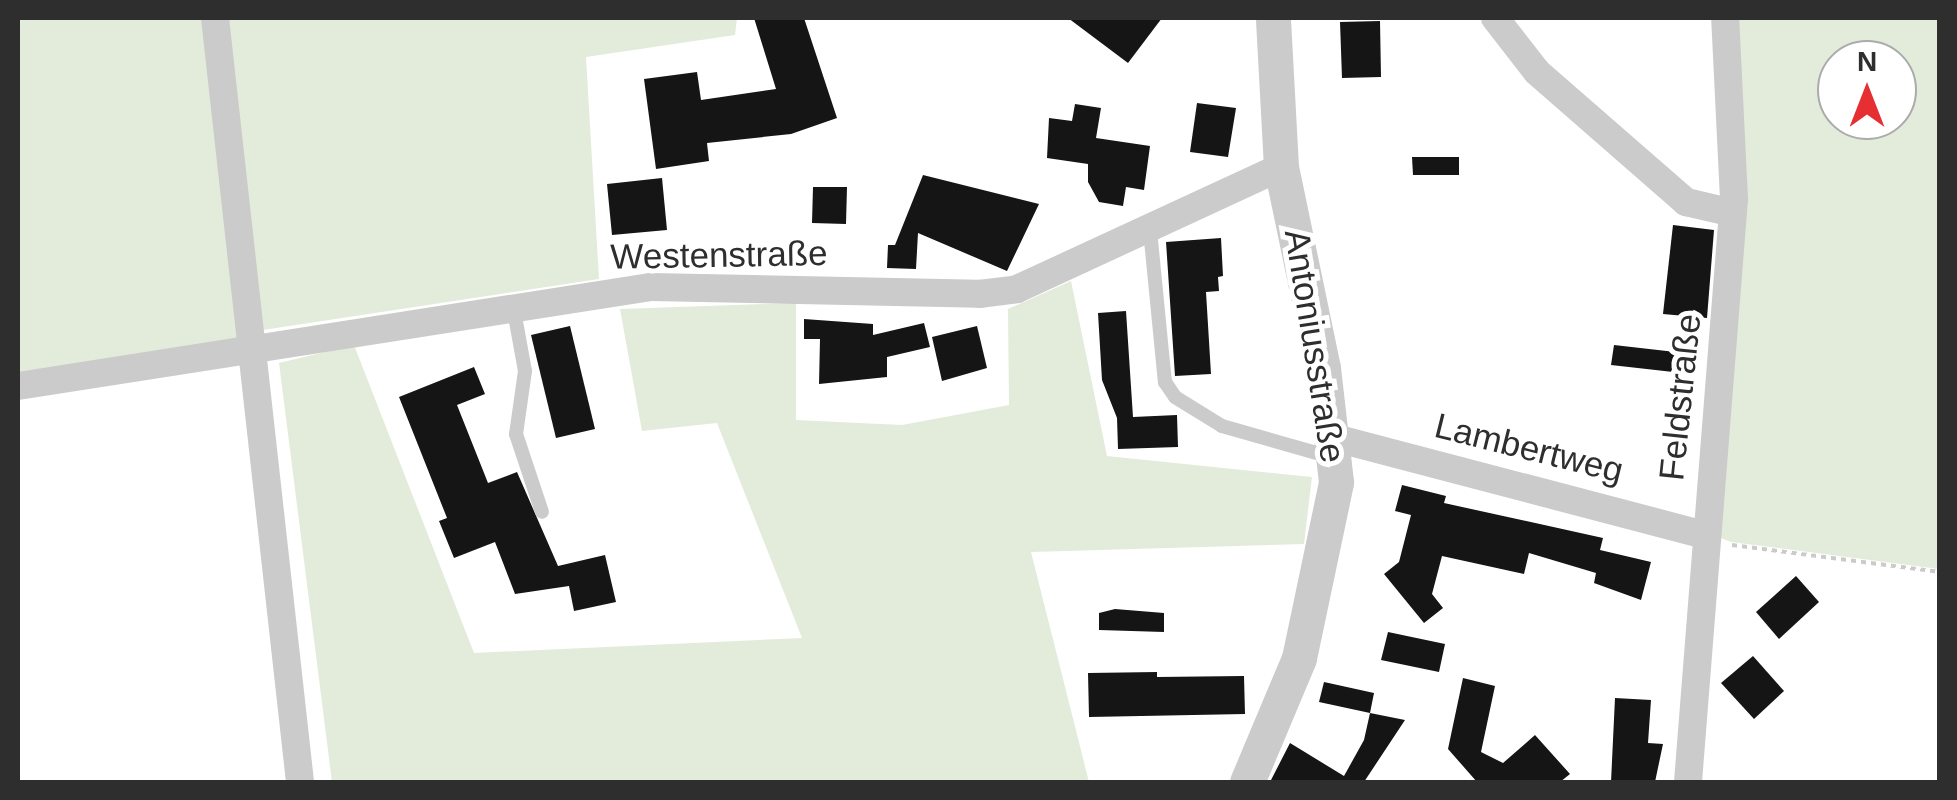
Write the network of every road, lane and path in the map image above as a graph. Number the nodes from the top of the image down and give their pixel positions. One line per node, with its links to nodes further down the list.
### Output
1 (214, 18): 9 (street)
2 (1273, 18): 5 (street, Antoniusstraße)
3 (1494, 18): 6 (street)
4 (1726, 18): 6 (street, Feldstraße)
5 (1281, 167): 7 (street, Westenstraße); 11 (street, Antoniusstraße)
6 (1733, 214): 13 (street, Feldstraße)
7 (1150, 230): 8 (street, Westenstraße); 11 (lane)
8 (513, 305): 9 (street, Westenstraße); 12 (lane)
9 (251, 347): 10 (street, Westenstraße); 15 (street)
10 (18, 386)
11 (1335, 448): 13 (street, Lambertweg); 16 (street, Antoniusstraße)
12 (542, 512)
13 (1704, 535): 14 (path); 17 (street, Feldstraße)
14 (1940, 572)
15 (300, 782)
16 (1247, 782)
17 (1688, 782)

